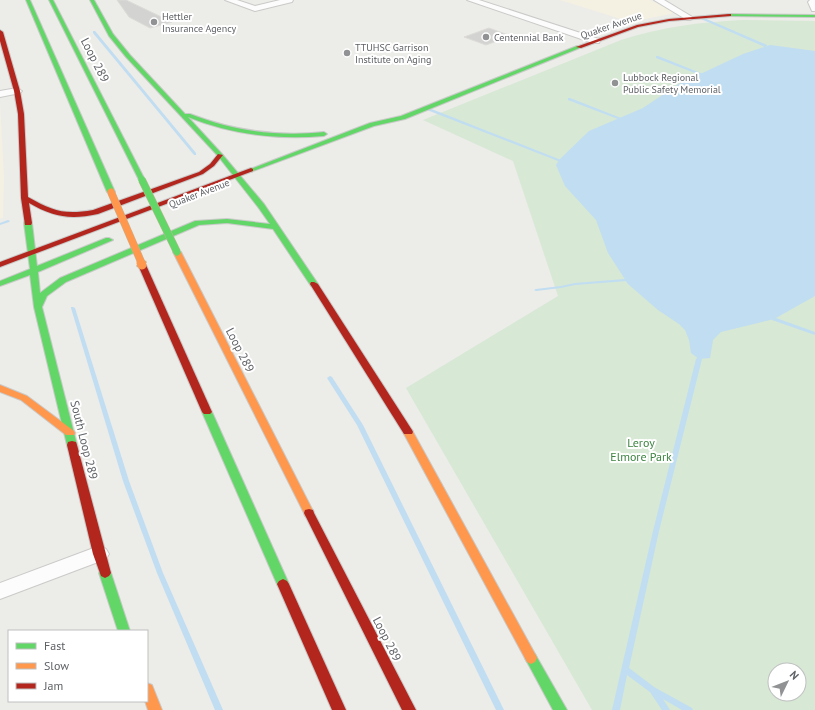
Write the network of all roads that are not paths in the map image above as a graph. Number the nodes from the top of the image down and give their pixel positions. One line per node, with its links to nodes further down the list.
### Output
1 (28, 0): 17 (main road)
2 (51, 0): 14 (main road, Loop 289)
3 (92, 0): 20 (main road)
4 (229, 0): 5 (street)
5 (289, 0)
6 (471, 0): 16 (street)
7 (658, 0): 11 (street)
8 (815, 0): 9 (street)
9 (815, 8)
10 (815, 16): 11 (main road, Quaker Avenue)
11 (690, 18): 16 (main road, Quaker Avenue)
12 (70, 20): 14 (main road)
13 (0, 32): 18 (main road, South Loop 289)
14 (72, 40): 44 (main road, Loop 289, bridge)
15 (36, 41): 17 (main road)
16 (596, 41): 21 (main road, Quaker Avenue)
17 (54, 59): 43 (main road, bridge)
18 (17, 91): 19 (street); 26 (main road, South Loop 289)
19 (0, 94)
20 (179, 111): 22 (main road); 24 (main road)
21 (403, 118): 22 (main road, Quaker Avenue); 23 (main road, Quaker Avenue)
22 (372, 124): 25 (main road, Quaker Avenue)
23 (384, 131)
24 (220, 155): 25 (main road); 26 (main road)
25 (236, 175): 29 (main road); 31 (main road, Quaker Avenue)
26 (25, 198): 31 (main road, South Loop 289)
27 (173, 215): 28 (main road, Quaker Avenue)
28 (152, 223)
29 (276, 227): 35 (main road); 45 (main road)
30 (137, 229): 33 (main road)
31 (32, 253): 32 (main road, Quaker Avenue); 33 (main road, South Loop 289)
32 (0, 265)
33 (34, 270): 34 (main road); 35 (main road, South Loop 289)
34 (0, 284)
35 (38, 307): 37 (main road, South Loop 289)
36 (0, 388): 37 (main road)
37 (70, 433): 38 (main road, South Loop 289)
38 (99, 554): 39 (street); 40 (main road, South Loop 289)
39 (0, 591)
40 (124, 630)
41 (148, 692): 42 (main road)
42 (155, 710)
43 (339, 710)
44 (409, 710)
45 (560, 710)

